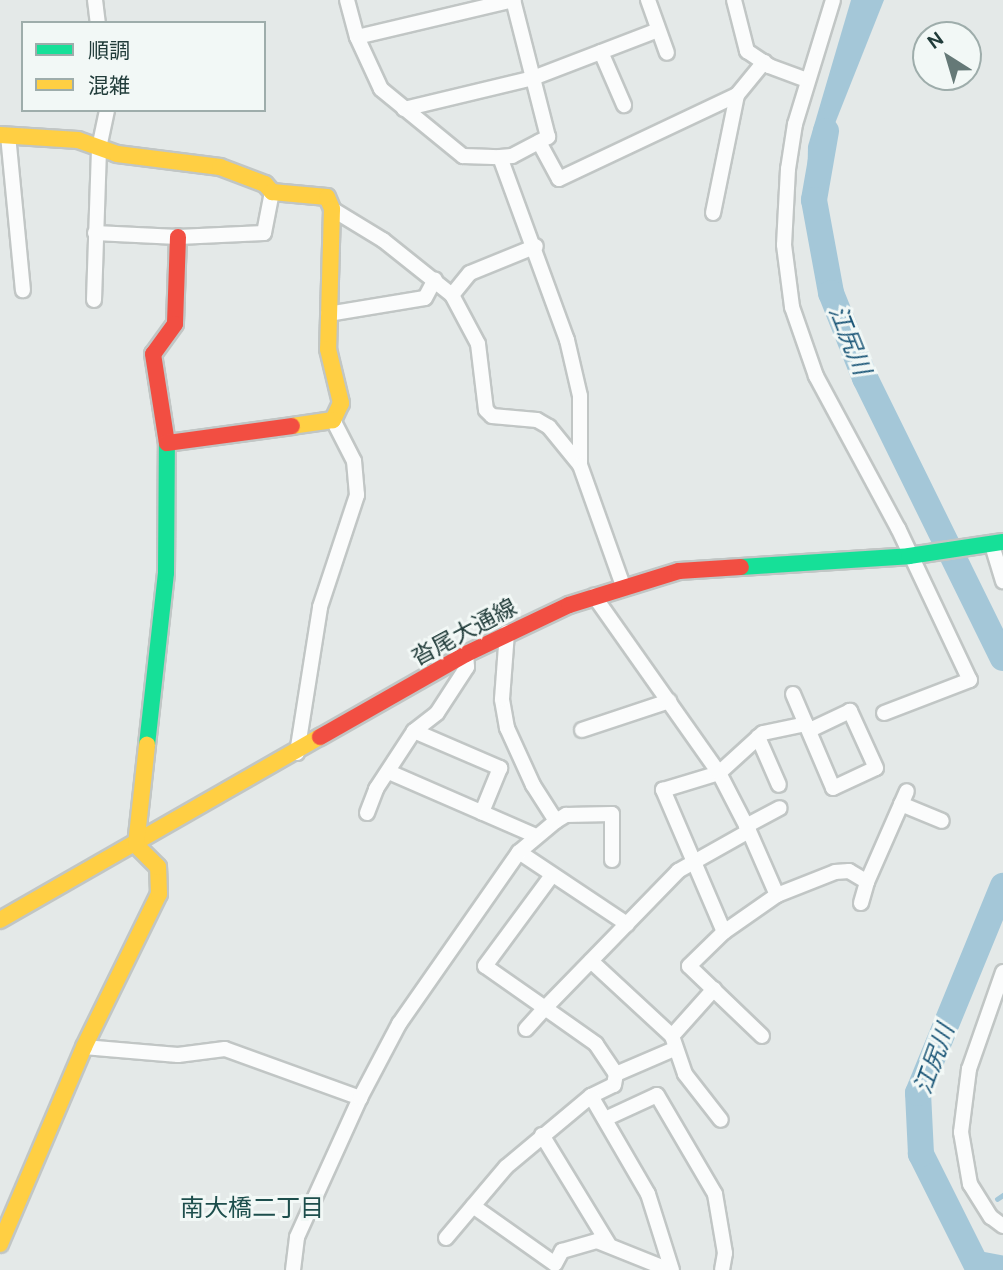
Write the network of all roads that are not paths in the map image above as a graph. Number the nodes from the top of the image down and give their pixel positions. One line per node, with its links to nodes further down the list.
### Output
1 (95, 0): 7 (street)
2 (347, 0): 9 (street)
3 (514, 0): 9 (street); 13 (street)
4 (648, 0): 8 (street)
5 (734, 0): 12 (street)
6 (833, 0): 14 (street)
7 (98, 21)
8 (658, 30): 10 (street); 11 (street)
9 (357, 37): 17 (street)
10 (601, 52): 13 (street); 16 (street)
11 (667, 53)
12 (764, 62): 14 (street); 15 (street)
13 (533, 78): 17 (street); 20 (street)
14 (807, 80): 38 (street)
15 (737, 95): 20 (street); 25 (street)
16 (624, 104)
17 (404, 108): 22 (street)
18 (107, 112): 21 (street)
19 (4, 135): 21 (street); 30 (street)
20 (539, 142): 22 (street)
21 (99, 148): 23 (street); 26 (street)
22 (499, 156): 28 (street)
23 (272, 192): 24 (street); 27 (street)
24 (332, 209): 29 (street); 33 (street)
25 (713, 213)
26 (95, 233): 27 (street); 32 (street)
27 (178, 237): 35 (street)
28 (536, 246): 31 (street); 36 (street)
29 (435, 279): 31 (street); 33 (street)
30 (23, 290)
31 (452, 295): 36 (street)
32 (94, 300)
33 (328, 314): 34 (street)
34 (332, 420): 35 (street); 51 (street)
35 (167, 443): 62 (street)
36 (580, 465): 40 (street)
37 (997, 544): 38 (street, 沓尾大通線); 39 (street)
38 (909, 556): 40 (street, 沓尾大通線); 46 (street)
39 (1003, 581)
40 (623, 586): 41 (street, 沓尾大通線)
41 (594, 596): 42 (street, 沓尾大通線); 45 (street)
42 (508, 632): 43 (street, 沓尾大通線); 58 (street)
43 (466, 654): 49 (street); 51 (street, 沓尾大通線)
44 (793, 694): 47 (street)
45 (669, 701): 48 (street); 53 (street)
46 (884, 713)
47 (808, 727): 47 (street); 50 (street)
48 (582, 730)
49 (414, 731): 52 (street); 56 (street)
50 (758, 737): 53 (street); 54 (street)
51 (297, 753): 62 (street, 沓尾大通線)
52 (389, 772): 56 (street); 57 (street)
53 (719, 773): 60 (street); 65 (street)
54 (779, 785)
55 (780, 808): 60 (street)
56 (482, 812): 61 (street)
57 (367, 813)
58 (556, 821): 61 (street); 64 (street)
59 (942, 821): 67 (street)
60 (748, 829): 65 (street); 68 (street)
61 (536, 836): 63 (street)
62 (136, 845): 70 (street, 沓尾大通線); 80 (street)
63 (519, 852): 66 (street); 83 (street)
64 (612, 860)
65 (694, 860): 71 (street); 72 (street)
66 (552, 876): 71 (street); 76 (street)
67 (867, 882): 68 (street); 69 (street)
68 (777, 895): 72 (street)
69 (861, 903)
70 (0, 920)
71 (627, 924): 73 (street)
72 (724, 932): 75 (street)
73 (591, 961): 76 (street); 79 (street)
74 (1003, 972): 88 (street)
75 (714, 989): 78 (street); 79 (street)
76 (545, 1007): 77 (street); 81 (street)
77 (526, 1029)
78 (762, 1036)
79 (673, 1043): 81 (street); 85 (street)
80 (84, 1047): 83 (street); 91 (street)
81 (616, 1074): 82 (street)
82 (591, 1096): 84 (street); 86 (street)
83 (360, 1098): 92 (street)
84 (605, 1119): 93 (street); 94 (street)
85 (721, 1120)
86 (542, 1135): 87 (street); 90 (street)
87 (473, 1206): 89 (street); 90 (street)
88 (1003, 1226)
89 (446, 1238)
90 (608, 1243): 93 (street)
91 (0, 1244)
92 (293, 1270)
93 (671, 1270)
94 (722, 1270)

